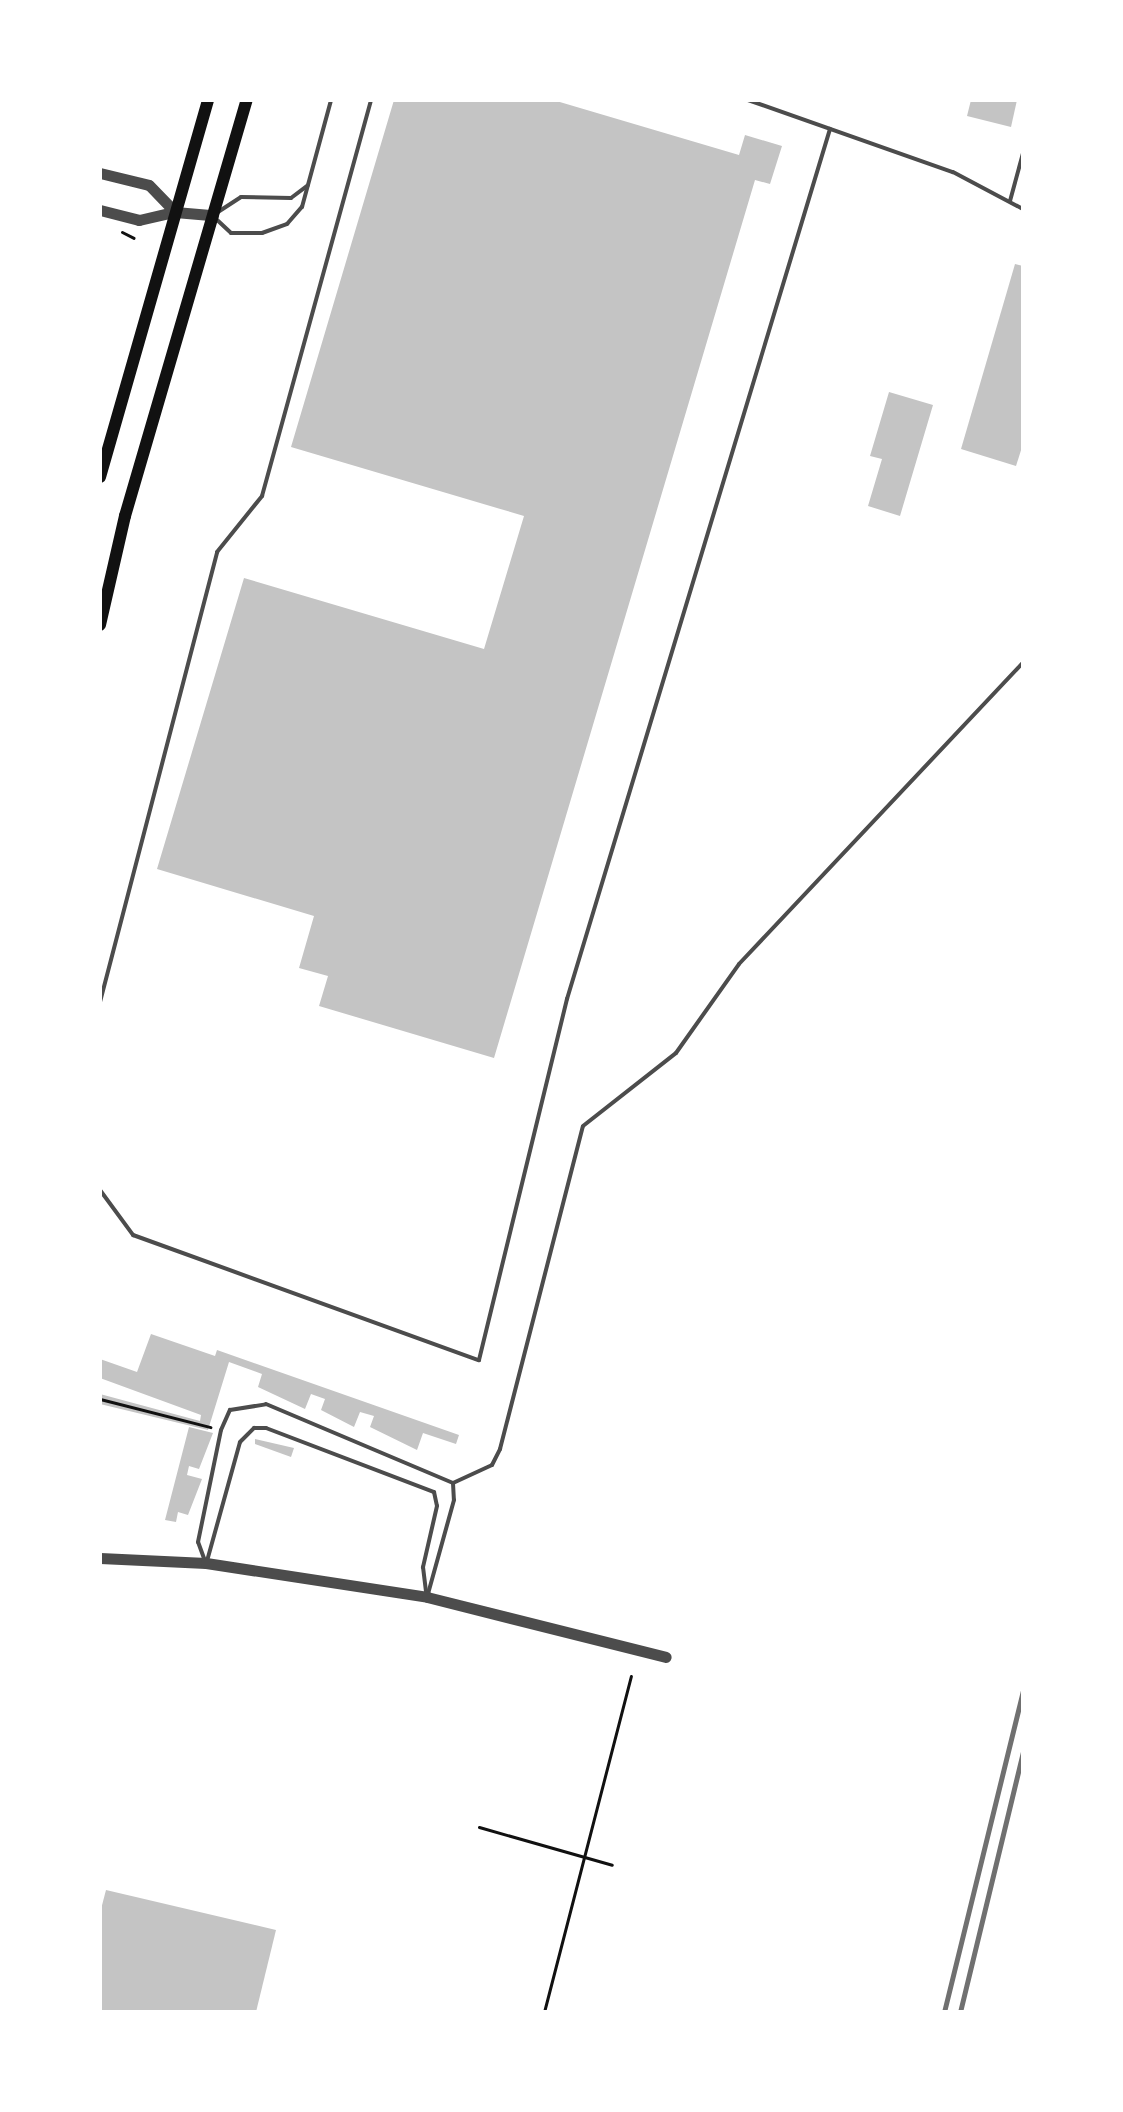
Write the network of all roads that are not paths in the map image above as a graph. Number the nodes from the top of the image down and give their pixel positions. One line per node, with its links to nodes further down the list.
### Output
1 (208, 100): 13 (main road)
2 (247, 100): 14 (main road)
3 (331, 100): 9 (lane)
4 (371, 100): 18 (lane)
5 (748, 100): 6 (lane)
6 (830, 129): 10 (lane); 19 (lane)
7 (1023, 153): 10 (lane)
8 (100, 173): 13 (street)
9 (308, 185): 14 (lane); 14 (lane)
10 (1010, 202): 11 (lane)
11 (1023, 209)
12 (100, 210): 13 (street)
13 (175, 212): 14 (street); 15 (main road)
14 (213, 215): 16 (main road)
15 (100, 477)
16 (100, 625)
17 (1023, 663): 20 (lane)
18 (100, 1002)
19 (100, 1190)
20 (453, 1483): 22 (lane); 23 (lane)
21 (100, 1558): 22 (street)
22 (206, 1563): 23 (street); 23 (lane)
23 (427, 1597): 24 (street)
24 (666, 1657)

